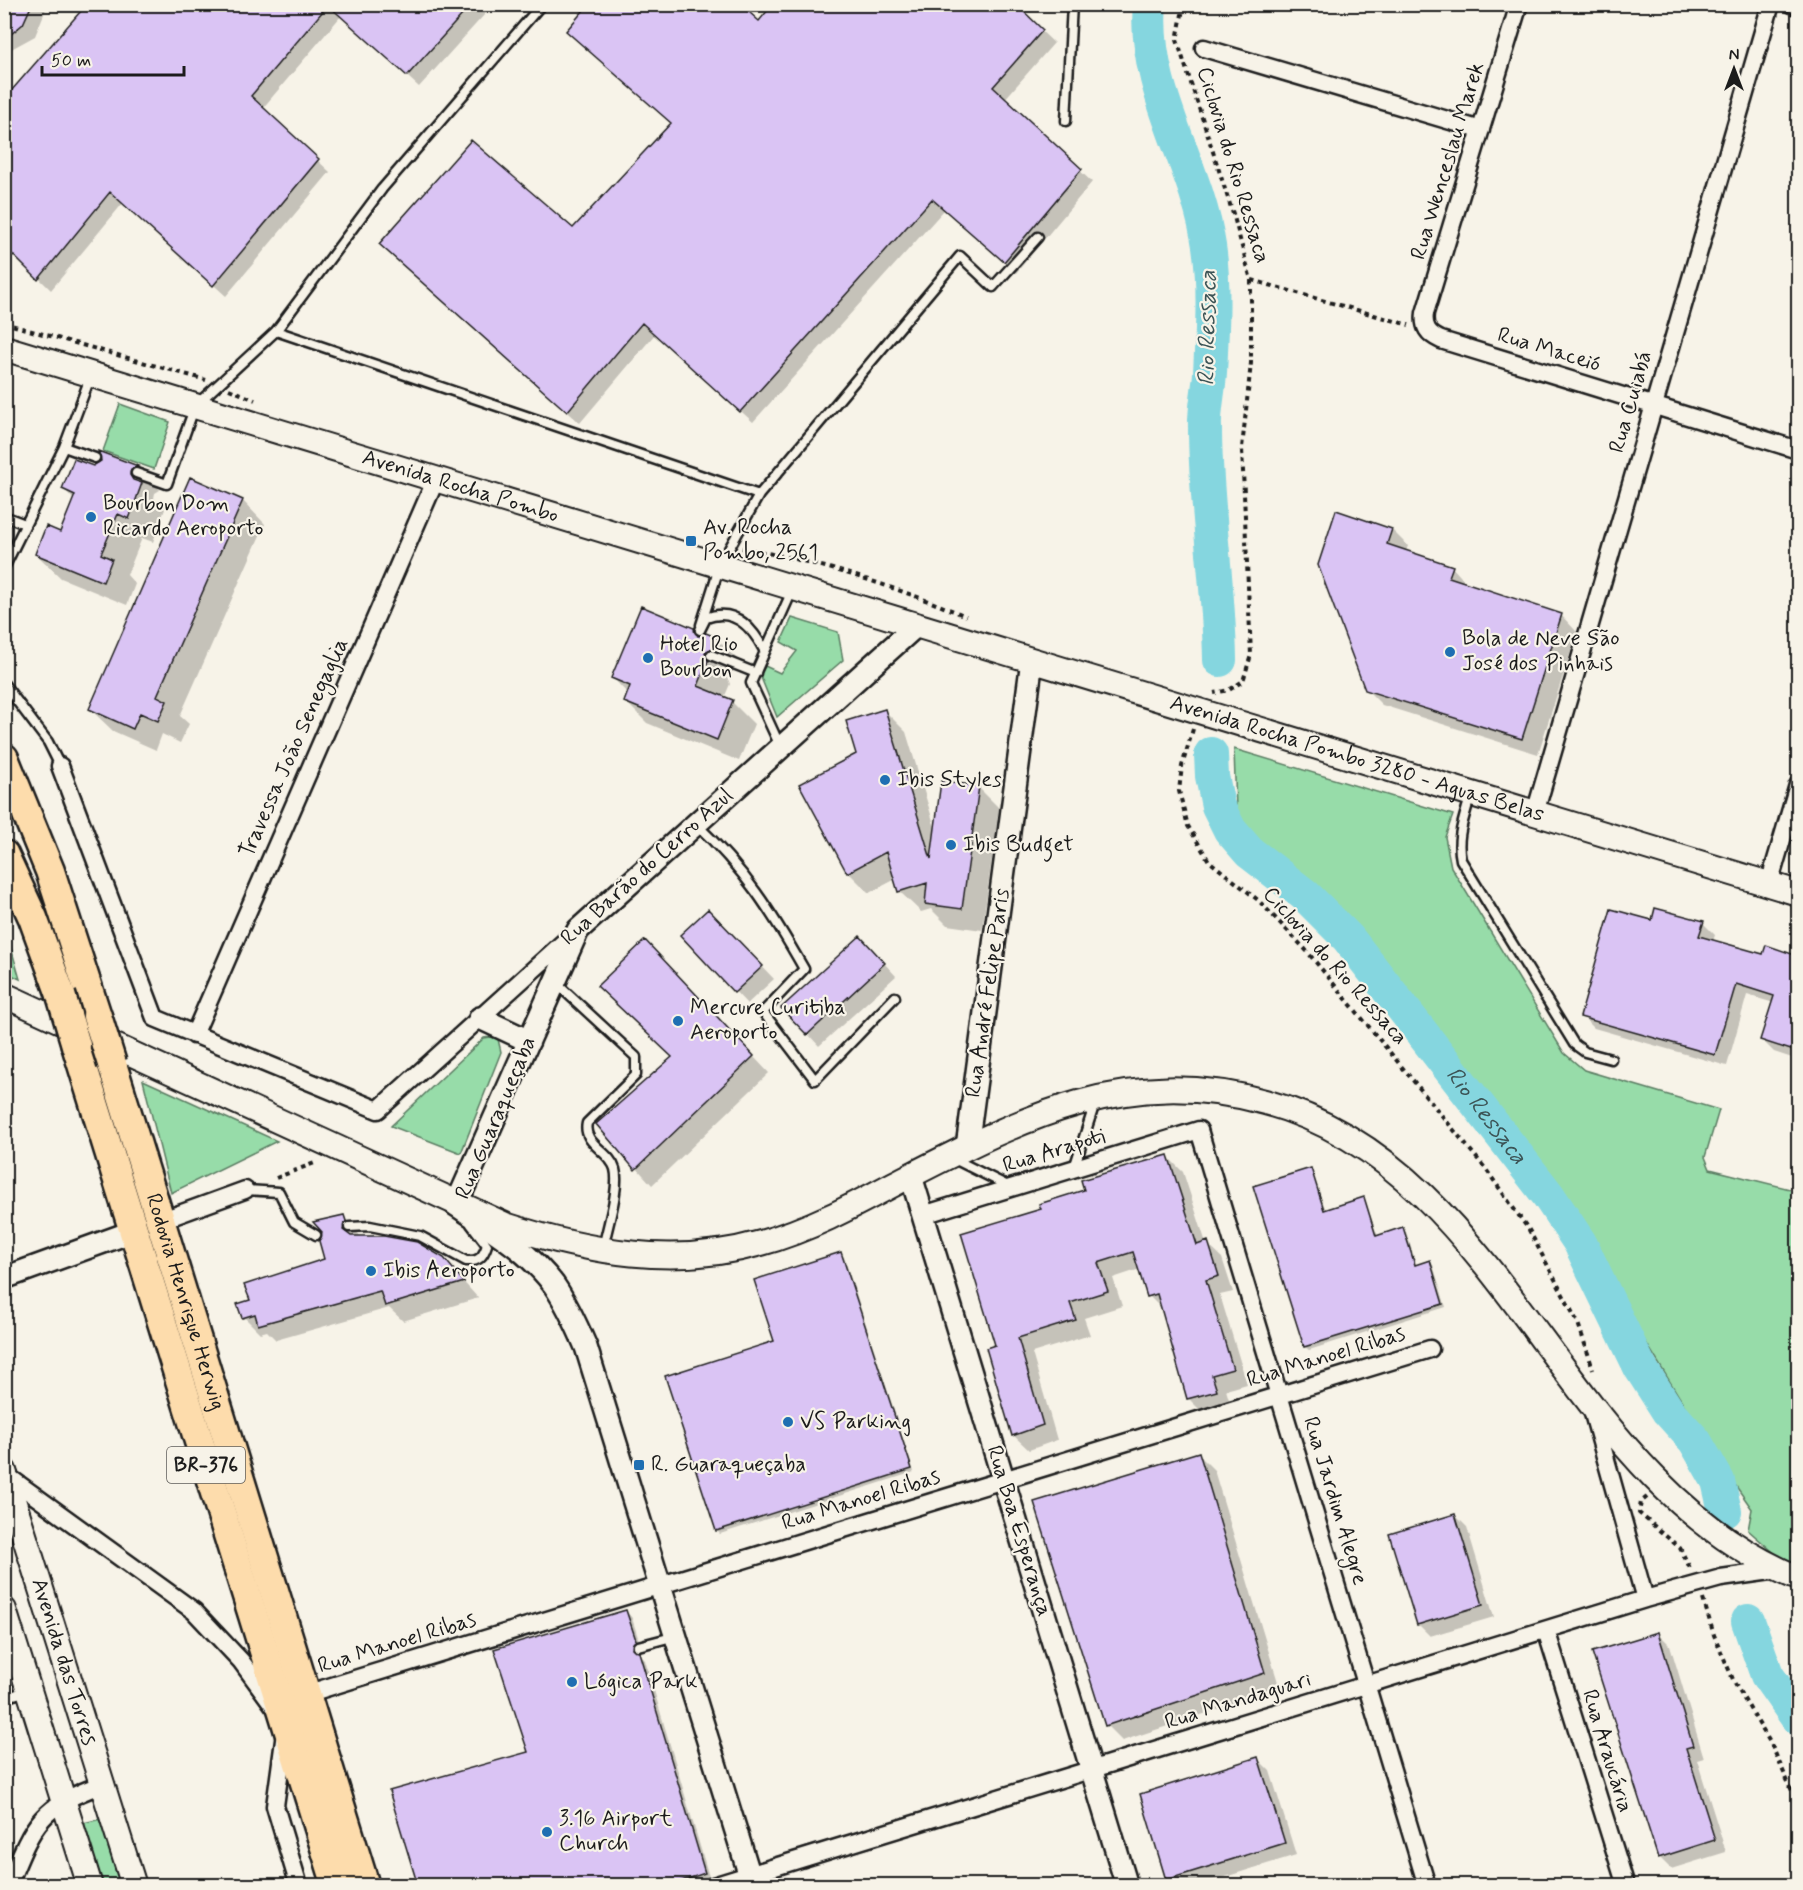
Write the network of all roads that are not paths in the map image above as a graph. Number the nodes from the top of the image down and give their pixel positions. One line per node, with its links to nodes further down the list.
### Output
1 (542, 4): 12 (lane)
2 (1072, 4): 8 (lane)
3 (1519, 4): 9 (street, Rua Wenceslau Marek)
4 (1771, 4): 16 (street, Rua Cuiabá)
5 (1792, 4): 6 (street)
6 (1798, 6)
7 (1204, 48): 9 (street)
8 (1066, 121)
9 (1481, 130): 11 (street, Rua Wenceslau Marek)
10 (1038, 237): 22 (lane)
11 (1427, 330): 16 (street, Rua Maceió)
12 (276, 331): 15 (lane); 22 (lane)
13 (4, 348): 14 (main road, Avenida Rocha Pombo)
14 (92, 374): 15 (main road, Avenida Rocha Pombo); 17 (lane)
15 (195, 405): 20 (lane); 21 (main road, Avenida Rocha Pombo)
16 (1654, 405): 18 (street, Rua Maceió); 39 (street, Rua Cuiabá)
17 (64, 447): 19 (lane); 24 (lane)
18 (1798, 450)
19 (95, 458)
20 (136, 473)
21 (436, 479): 25 (main road, Avenida Rocha Pombo); 49 (street, Travessa João Senegaglia)
22 (759, 495): 25 (lane)
23 (4, 516): 24 (lane)
24 (25, 524): 26 (lane)
25 (726, 555): 27 (main road, Avenida Rocha Pombo); 29 (lane)
26 (4, 568)
27 (794, 588): 28 (main road, Avenida Rocha Pombo); 29 (lane)
28 (917, 625): 31 (main road, Avenida Rocha Pombo 3280 - Aguas Belas); 34 (street, Rua Barão do Cerro Azul)
29 (764, 650): 32 (lane)
30 (711, 655): 32 (lane)
31 (1032, 660): 38 (main road, Avenida Rocha Pombo 3280 - Aguas Belas); 54 (street, Rua André Felipe Paris)
32 (756, 674): 34 (lane)
33 (4, 684): 36 (lane)
34 (781, 746): 40 (street, Rua Barão do Cerro Azul)
35 (4, 758): 61 (highway, Rodovia Henrique Herwig / BR-376, bridge)
36 (60, 766): 49 (street)
37 (1798, 785): 42 (street)
38 (1471, 794): 39 (main road, Avenida Rocha Pombo 3280 - Aguas Belas); 51 (lane)
39 (1535, 813): 42 (main road, Avenida Rocha Pombo 3280 - Aguas Belas)
40 (695, 824): 44 (street, Rua Barão do Cerro Azul); 47 (lane)
41 (4, 855): 63 (highway, Rodovia Henrique Herwig / BR-376, bridge)
42 (1769, 884): 43 (main road, Avenida Rocha Pombo 3280 - Aguas Belas)
43 (1798, 893)
44 (578, 930): 45 (street, Rua Guaraqueçaba); 48 (street, Rua Barão do Cerro Azul)
45 (555, 981): 50 (street, Rua Guaraqueçaba); 65 (lane)
46 (4, 995): 59 (main road)
47 (895, 997)
48 (480, 1018): 49 (street, Rua Barão do Cerro Azul); 50 (street)
49 (194, 1035)
50 (529, 1041): 59 (street, Rua Guaraqueçaba)
51 (1611, 1059)
52 (1097, 1096): 54 (main road); 55 (lane); 69 (main road)
53 (1199, 1130): 55 (street, Rua Arapoti); 68 (street, Rua Jardim Alegre)
54 (958, 1151): 56 (main road); 57 (lane)
55 (1074, 1168): 57 (street, Rua Arapoti)
56 (911, 1176): 60 (street, Rua Boa Esperança); 65 (main road)
57 (1011, 1188): 60 (street, Rua Arapoti)
58 (244, 1190): 61 (street); 64 (lane)
59 (456, 1204): 62 (lane); 65 (main road); 73 (street, Rua Guaraqueçaba)
60 (923, 1215): 71 (street, Rua Boa Esperança)
61 (160, 1221): 81 (highway, Rodovia Henrique Herwig / BR-376)
62 (349, 1227)
63 (134, 1231): 66 (street); 83 (highway, Rodovia Henrique Herwig / BR-376)
64 (316, 1235)
65 (603, 1251)
66 (4, 1278)
67 (1430, 1349): 68 (street, Rua Manoel Ribas)
68 (1279, 1395): 71 (street, Rua Manoel Ribas); 79 (street, Rua Jardim Alegre)
69 (1591, 1405): 72 (main road); 74 (street)
70 (5, 1473): 83 (street); 85 (main road, Avenida das Torres)
71 (1003, 1480): 73 (street, Rua Manoel Ribas); 84 (street, Rua Boa Esperança)
72 (1788, 1574): 74 (street, Rua Mandaguari)
73 (661, 1585): 77 (street, Rua Guaraqueçaba); 81 (street, Rua Manoel Ribas)
74 (1645, 1599): 76 (street, Rua Mandaguari)
75 (4, 1610): 80 (main road, Avenida das Torres)
76 (1546, 1630): 79 (street, Rua Mandaguari); 98 (street, Rua Araucária)
77 (676, 1636): 78 (lane); 88 (street, Rua Guaraqueçaba)
78 (638, 1646)
79 (1366, 1685): 84 (street, Rua Mandaguari); 97 (street, Rua Jardim Alegre)
80 (29, 1690): 82 (lane); 86 (main road, Avenida das Torres)
81 (306, 1694): 94 (highway, Rodovia Henrique Herwig / BR-376)
82 (4, 1698)
83 (286, 1722): 92 (street); 93 (highway, Rodovia Henrique Herwig / BR-376)
84 (1091, 1769): 88 (street, Rua Mandaguari); 96 (street, Rua Boa Esperança)
85 (103, 1784): 86 (street); 91 (main road, Avenida das Torres)
86 (63, 1799): 87 (street); 90 (main road, Avenida das Torres)
87 (11, 1861): 89 (street)
88 (752, 1880): 95 (street, Rua Mandaguari)
89 (8, 1886)
90 (90, 1886)
91 (134, 1886)
92 (299, 1886)
93 (337, 1886)
94 (364, 1886)
95 (713, 1886)
96 (1127, 1886)
97 (1427, 1886)
98 (1626, 1886)

